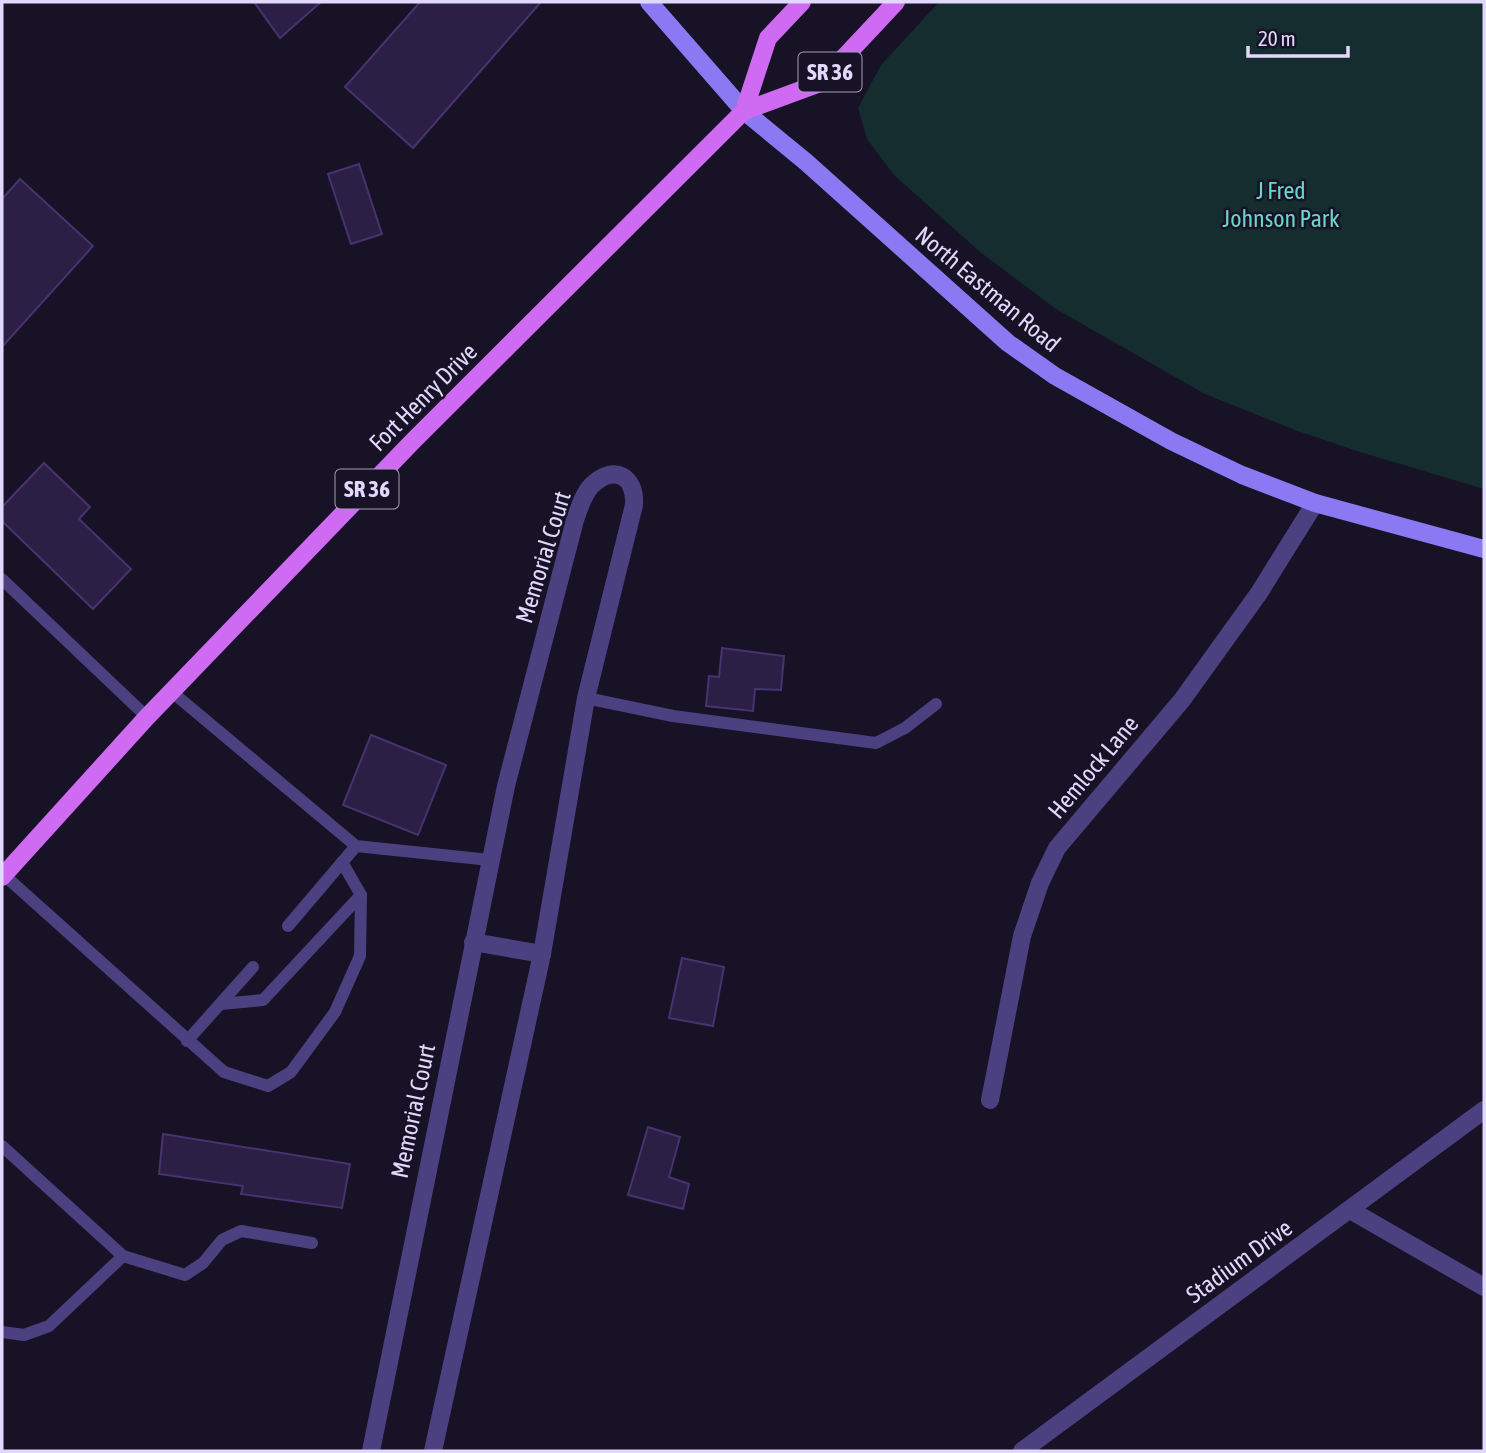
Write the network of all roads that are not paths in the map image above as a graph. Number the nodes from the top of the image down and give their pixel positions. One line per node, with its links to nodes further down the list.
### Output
1 (649, 2): 4 (main road, North Eastman Road)
2 (802, 2): 4 (main road, Fort Henry Drive / SR 36)
3 (896, 2): 4 (main road, Fort Henry Drive / SR 36)
4 (744, 111): 5 (main road, North Eastman Road); 8 (main road, Fort Henry Drive / SR 36)
5 (1315, 503): 6 (main road, North Eastman Road); 23 (street, Hemlock Lane)
6 (1484, 549)
7 (2, 579): 11 (lane)
8 (172, 692): 11 (main road, Fort Henry Drive / SR 36); 12 (lane)
9 (586, 698): 10 (lane); 13 (street, Memorial Court); 19 (street, Memorial Court)
10 (936, 704)
11 (147, 717): 15 (main road, Fort Henry Drive / SR 36)
12 (356, 846): 13 (lane); 14 (lane)
13 (490, 860): 18 (street, Memorial Court)
14 (342, 862): 16 (lane); 17 (lane)
15 (3, 876): 22 (lane)
16 (361, 895): 21 (lane); 22 (lane)
17 (288, 926)
18 (473, 942): 19 (street); 31 (street, Memorial Court)
19 (541, 954): 32 (street, Memorial Court)
20 (253, 967): 21 (lane)
21 (220, 1004): 22 (lane)
22 (187, 1041)
23 (990, 1100)
24 (1484, 1110): 26 (street, Stadium Drive)
25 (2, 1146): 28 (lane)
26 (1350, 1210): 29 (street); 33 (street, Stadium Drive)
27 (312, 1243): 28 (lane)
28 (123, 1256): 30 (lane)
29 (1484, 1287)
30 (2, 1332)
31 (371, 1451)
32 (433, 1451)
33 (1022, 1451)

